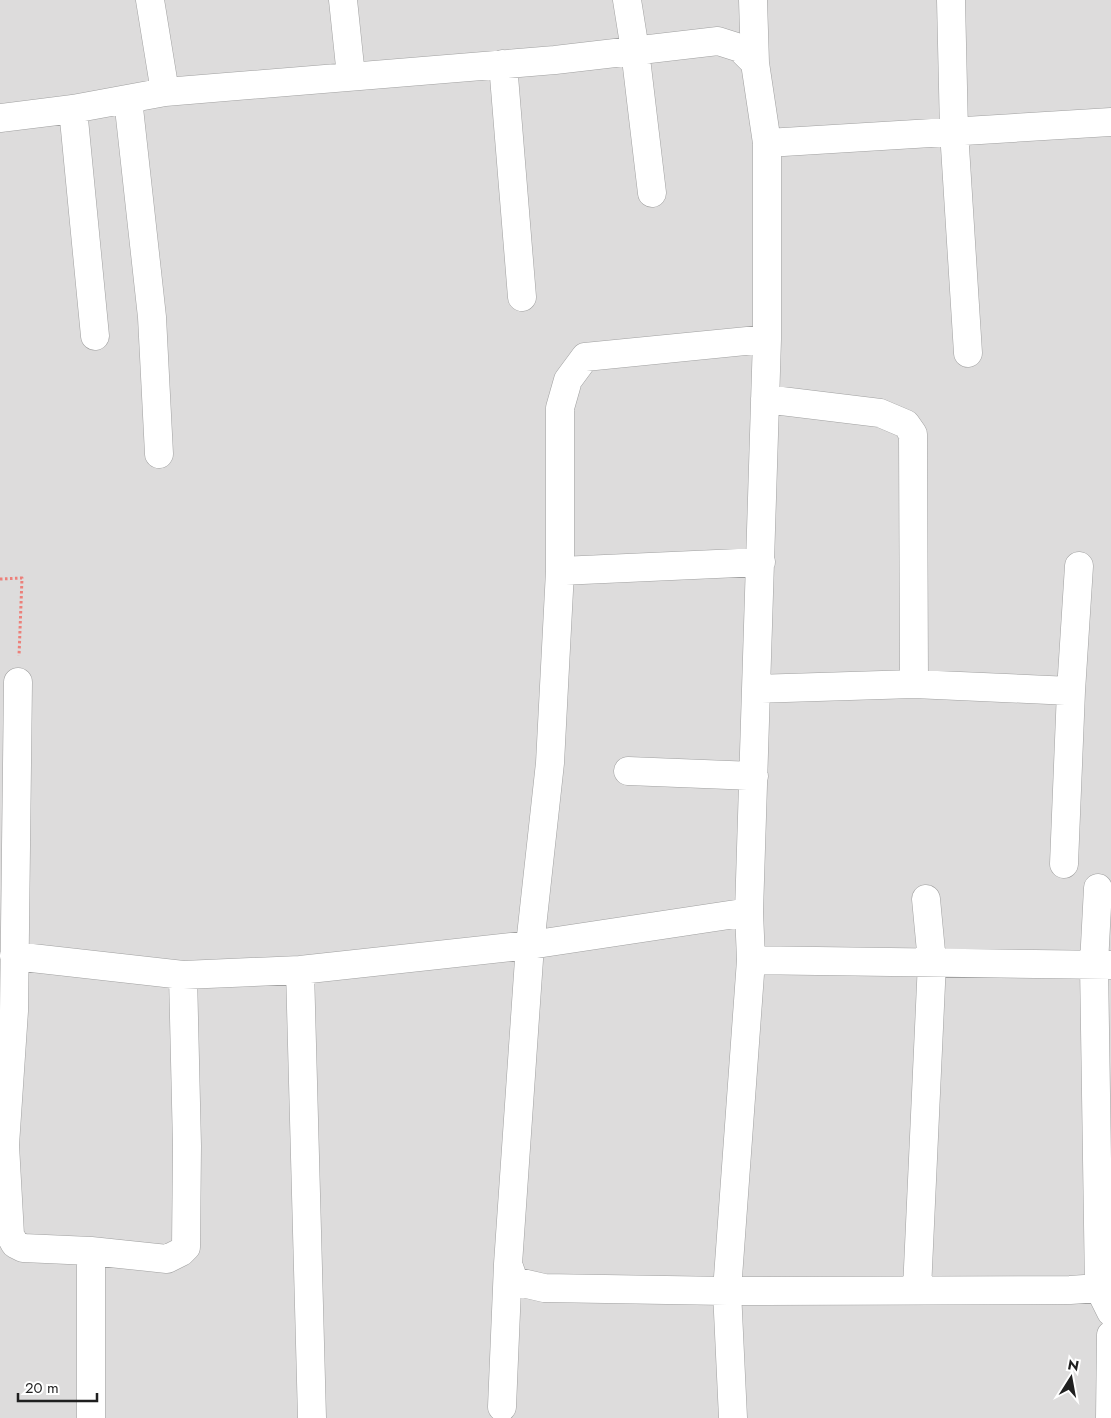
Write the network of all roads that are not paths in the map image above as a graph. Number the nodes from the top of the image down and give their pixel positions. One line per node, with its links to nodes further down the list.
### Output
1 (150, 0): 10 (street)
2 (343, 0): 9 (street)
3 (627, 0): 6 (street)
4 (753, 0): 7 (street)
5 (951, 0): 15 (street)
6 (635, 50): 7 (street); 8 (street); 17 (street)
7 (755, 63): 16 (street)
8 (503, 64): 9 (street); 18 (street)
9 (351, 76): 10 (street)
10 (164, 92): 11 (street)
11 (128, 99): 12 (street); 23 (street)
12 (73, 109): 13 (street); 19 (street)
13 (0, 118)
14 (1111, 122): 15 (street)
15 (954, 131): 16 (street); 21 (street)
16 (767, 143): 20 (street)
17 (652, 193)
18 (522, 297)
19 (95, 336)
20 (767, 340): 22 (street); 26 (street)
21 (968, 353)
22 (765, 399): 24 (street); 28 (street)
23 (159, 454)
24 (762, 562): 26 (street); 29 (street)
25 (1079, 566): 30 (street)
26 (560, 571): 37 (street)
27 (18, 682): 38 (street)
28 (914, 684): 29 (street); 30 (street)
29 (757, 689): 32 (street)
30 (1071, 691): 33 (street)
31 (628, 771): 32 (street)
32 (754, 776): 36 (street)
33 (1064, 864)
34 (1098, 888): 41 (street)
35 (926, 899): 40 (street)
36 (749, 912): 37 (street); 39 (street)
37 (530, 945): 42 (street); 46 (street)
38 (14, 956): 43 (street); 44 (street)
39 (751, 960): 40 (street); 49 (street)
40 (932, 962): 41 (street); 48 (street)
41 (1103, 965): 47 (street)
42 (300, 970): 43 (street); 54 (street)
43 (183, 975): 45 (street)
44 (3, 1145): 45 (street)
45 (91, 1251): 53 (street)
46 (508, 1264): 49 (street); 52 (street)
47 (1105, 1288): 48 (street); 50 (street)
48 (917, 1290): 49 (street)
49 (727, 1291): 55 (street)
50 (1111, 1312)
51 (1111, 1335): 56 (street)
52 (502, 1407)
53 (91, 1418)
54 (312, 1418)
55 (733, 1418)
56 (1110, 1418)

